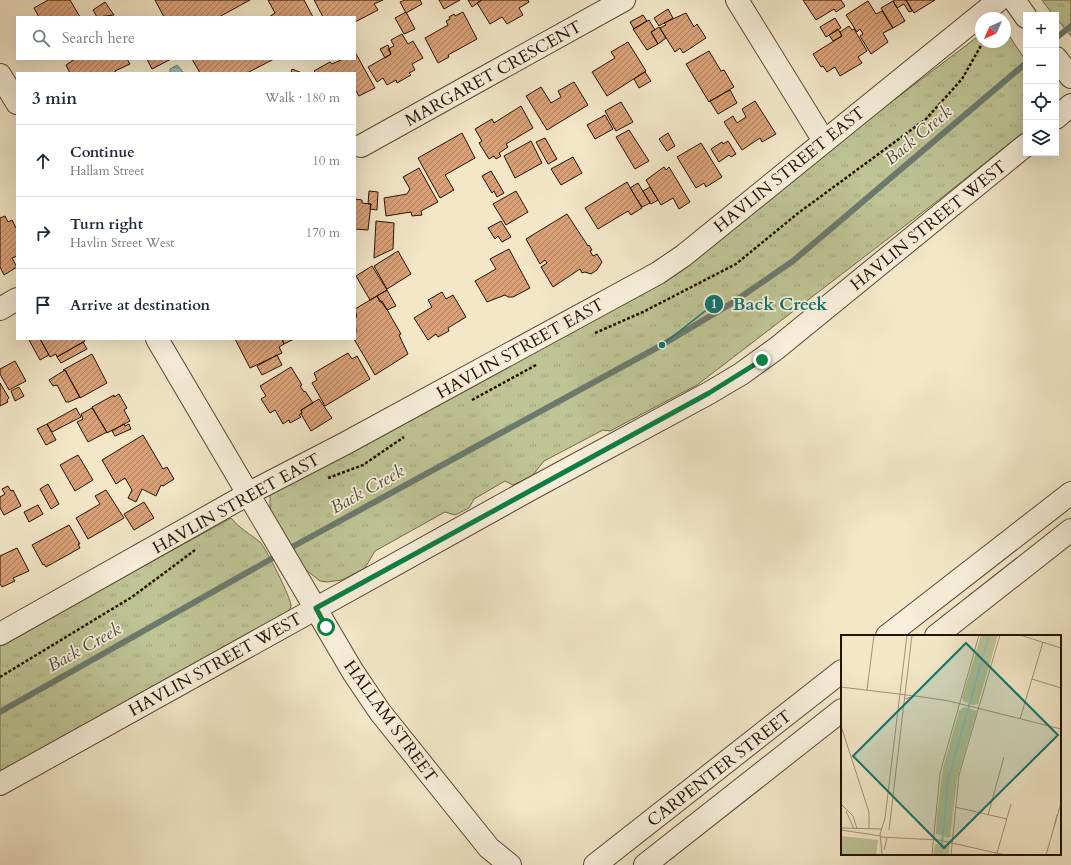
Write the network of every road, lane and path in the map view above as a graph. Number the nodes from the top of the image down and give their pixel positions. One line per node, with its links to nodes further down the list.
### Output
1 (624, 0): 13 (street, MARGARET CRESCENT)
2 (737, 0): 12 (street)
3 (999, 0): 12 (street, HAVLIN STREET EAST)
4 (1014, 0): 5 (street)
5 (1023, 13)
6 (980, 48): 7 (path)
7 (971, 63)
8 (0, 75): 9 (street)
9 (16, 101)
10 (1071, 105): 11 (street)
11 (1059, 115)
12 (824, 142): 19 (street, HAVLIN STREET EAST)
13 (361, 146)
14 (1023, 146): 22 (street, HAVLIN STREET WEST)
15 (16, 300): 16 (street)
16 (0, 309)
17 (158, 340): 19 (street, HALLAM STREET)
18 (1071, 493): 24 (street)
19 (249, 494): 22 (street, HALLAM STREET); 23 (street, HAVLIN STREET EAST)
20 (1071, 530): 25 (street)
21 (200, 546): 27 (path)
22 (316, 608): 29 (street, HAVLIN STREET WEST); 30 (street, HALLAM STREET)
23 (0, 634)
24 (887, 635)
25 (937, 635)
26 (841, 672): 32 (street, CARPENTER STREET)
27 (0, 677)
28 (841, 711): 33 (street, CARPENTER STREET)
29 (0, 784)
30 (492, 857): 31 (street, HALLAM STREET)
31 (510, 865)
32 (595, 865)
33 (645, 865)

